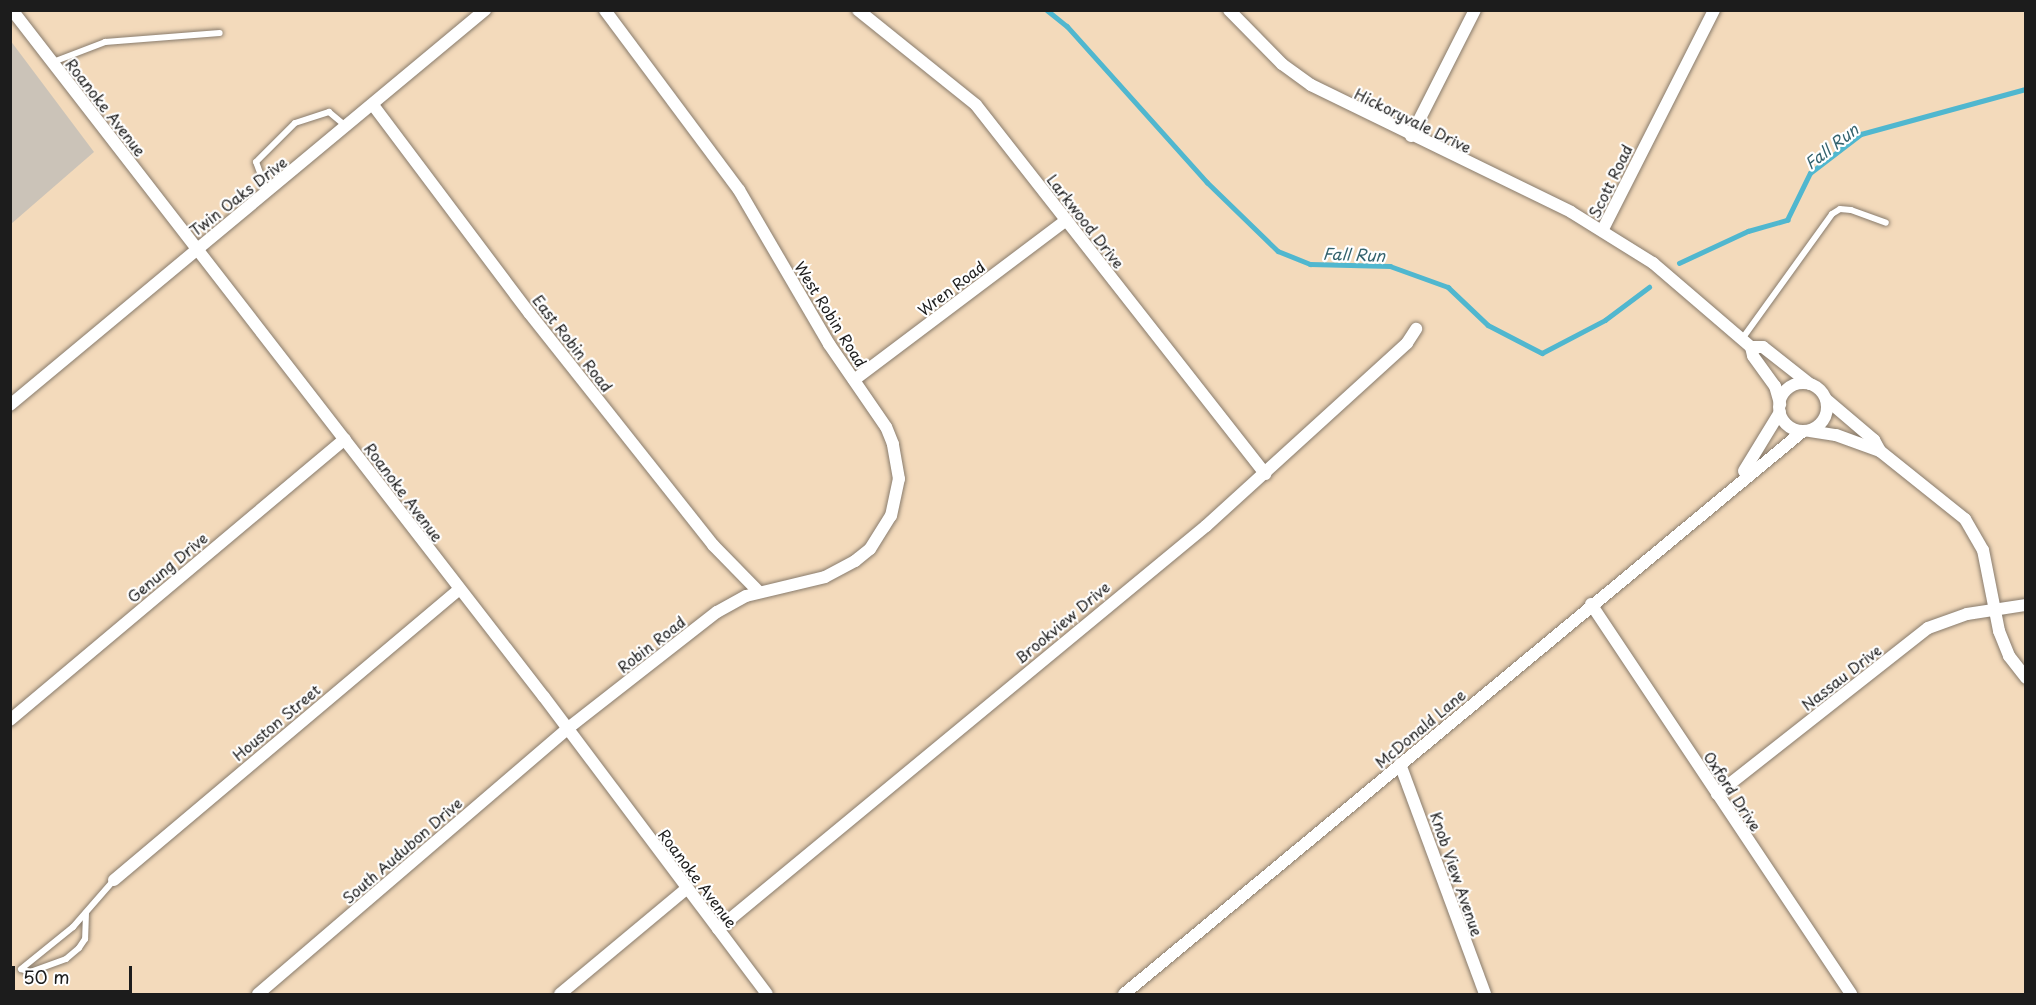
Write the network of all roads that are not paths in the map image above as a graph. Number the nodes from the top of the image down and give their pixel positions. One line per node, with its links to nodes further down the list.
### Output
1 (12, 10): 9 (street, Roanoke Avenue)
2 (485, 10): 10 (street, Twin Oaks Drive)
3 (605, 10): 20 (street, West Robin Road)
4 (858, 10): 14 (street, Larkwood Drive)
5 (1475, 10): 12 (street)
6 (1714, 10): 16 (street, Scott Road)
7 (1236, 13): 12 (street, Hickoryvale Drive)
8 (220, 33): 9 (lane)
9 (52, 62): 17 (street, Roanoke Avenue)
10 (373, 105): 11 (street, Twin Oaks Drive); 31 (street, East Robin Road)
11 (348, 128): 13 (street, Twin Oaks Drive); 13 (lane)
12 (1411, 136): 16 (street, Hickoryvale Drive)
13 (268, 192): 17 (street, Twin Oaks Drive)
14 (1066, 219): 20 (street, Wren Road); 28 (street, Larkwood Drive)
15 (1886, 224): 19 (lane)
16 (1603, 229): 19 (street, Scott Road)
17 (196, 248): 23 (street, Twin Oaks Drive); 26 (street, Roanoke Avenue)
18 (1416, 329): 28 (street, Brookview Drive)
19 (1747, 343): 21 (street, Scott Road); 24 (street, Scott Road)
20 (854, 380): 31 (street, West Robin Road)
21 (1810, 384): 22 (street); 24 (street)
22 (1827, 400): 25 (street); 27 (street)
23 (10, 405)
24 (1780, 408): 25 (street); 29 (street, McDonald Lane)
25 (1806, 431): 27 (street); 29 (street, McDonald Lane)
26 (345, 439): 30 (street, Roanoke Avenue); 36 (street, Genung Drive)
27 (1880, 451): 34 (street)
28 (1265, 474): 43 (street, Brookview Drive)
29 (1734, 484): 32 (street, McDonald Lane)
30 (459, 589): 37 (street, Roanoke Avenue); 40 (street, Houston Street)
31 (758, 591): 37 (street, Robin Road)
32 (1591, 604): 38 (street, McDonald Lane); 39 (street, Oxford Drive)
33 (2025, 605): 34 (street, Nassau Drive)
34 (1995, 609): 35 (street); 39 (street, Nassau Drive)
35 (2025, 678)
36 (10, 720)
37 (567, 729): 41 (street, Roanoke Avenue); 44 (street, South Audubon Drive)
38 (1400, 764): 47 (street, McDonald Lane); 48 (street, Knob View Avenue)
39 (1717, 794): 49 (street, Oxford Drive)
40 (114, 880): 42 (lane)
41 (687, 888): 43 (street, Roanoke Avenue); 45 (street)
42 (86, 913): 42 (lane)
43 (718, 929): 46 (street, Roanoke Avenue)
44 (258, 994)
45 (560, 994)
46 (767, 994)
47 (1124, 994)
48 (1485, 994)
49 (1851, 994)

